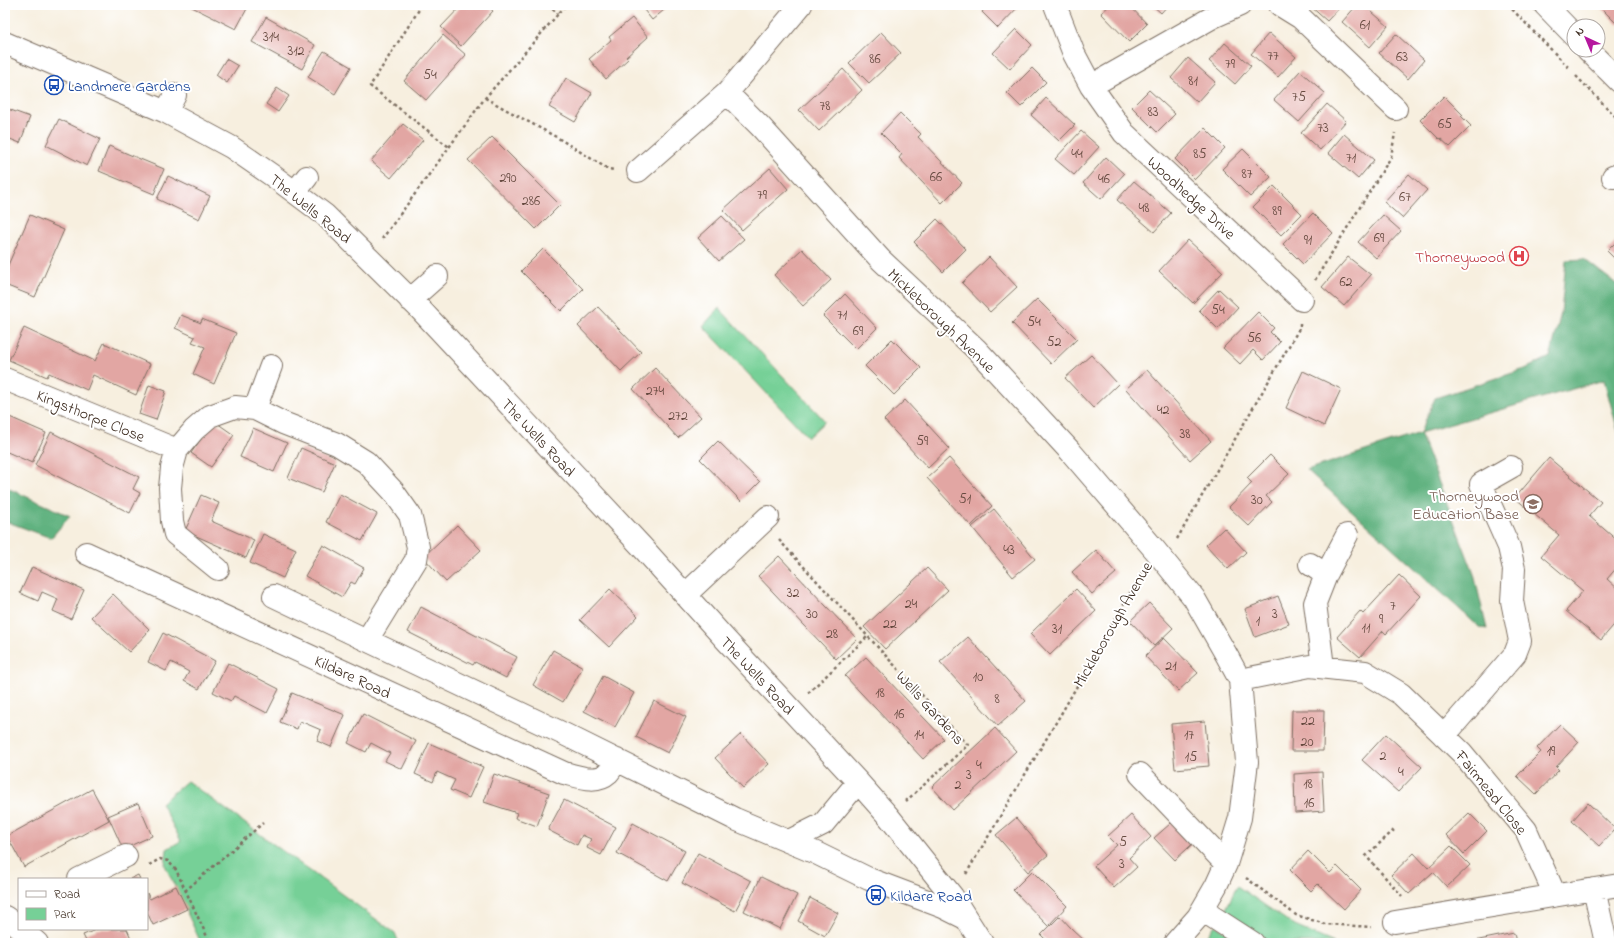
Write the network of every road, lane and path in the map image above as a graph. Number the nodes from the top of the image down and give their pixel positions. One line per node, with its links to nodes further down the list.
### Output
1 (422, 5): 20 (path)
2 (548, 5): 10 (path)
3 (566, 5): 10 (path)
4 (801, 5): 16 (street)
5 (1055, 5): 15 (street, Woodhedge Drive)
6 (1240, 5): 15 (street)
7 (1280, 5): 18 (street)
8 (1508, 5): 19 (path)
9 (1544, 5): 11 (street)
10 (558, 14): 17 (path)
11 (1566, 27)
12 (5, 43): 23 (street, The Wells Road)
13 (1596, 58): 14 (street)
14 (1619, 81)
15 (1091, 86): 26 (street, Woodhedge Drive)
16 (727, 93): 22 (street); 35 (street, Mickleborough Avenue)
17 (485, 98): 20 (path); 21 (path)
18 (1396, 109): 26 (path)
19 (1619, 120)
20 (449, 147): 23 (path)
21 (608, 169)
22 (638, 171)
23 (368, 256): 25 (street, The Wells Road)
24 (437, 276): 25 (street)
25 (410, 300): 37 (street, The Wells Road)
26 (1302, 300): 35 (path, Mickleborough Avenue)
27 (272, 366): 29 (street)
28 (5, 379): 30 (street, Kingsthorpe Close)
29 (255, 408): 30 (street); 40 (street)
30 (177, 450): 36 (street)
31 (1511, 467): 44 (street, Fairmead Close)
32 (765, 520): 37 (street); 39 (path, Wells Gardens)
33 (1347, 535): 41 (street)
34 (86, 553): 45 (street, Kildare Road)
35 (1159, 555): 42 (street, Mickleborough Avenue); 60 (path, Mickleborough Avenue)
36 (218, 569)
37 (685, 595): 43 (street, The Wells Road)
38 (274, 596): 40 (street)
39 (867, 637): 43 (path); 48 (path, Wells Gardens)
40 (367, 640): 45 (street)
41 (1323, 667): 42 (street, Fairmead Close); 44 (street, Fairmead Close)
42 (1240, 680): 53 (street, Mickleborough Avenue)
43 (790, 710): 47 (street, The Wells Road)
44 (1444, 736): 59 (street, Fairmead Close)
45 (617, 760): 51 (street)
46 (1140, 774): 53 (street)
47 (858, 782): 51 (street); 60 (street, The Wells Road)
48 (918, 790)
49 (263, 823): 58 (path)
50 (1394, 830): 63 (path)
51 (789, 841): 62 (street)
52 (126, 856): 55 (street)
53 (1226, 864): 61 (street, Mickleborough Avenue); 64 (path)
54 (147, 866): 58 (path)
55 (82, 878)
56 (1619, 885): 57 (street)
57 (1594, 889): 59 (street); 71 (street)
58 (185, 891): 67 (path)
59 (1555, 895): 63 (street)
60 (952, 896): 62 (street, The Wells Road)
61 (1202, 910): 69 (street, Mickleborough Avenue); 70 (street)
62 (965, 918): 68 (street, The Wells Road)
63 (1421, 918): 64 (street)
64 (1396, 922)
65 (24, 930): 66 (street)
66 (38, 943)
67 (210, 943)
68 (982, 943)
69 (1175, 943)
70 (1253, 943)
71 (1606, 943)

